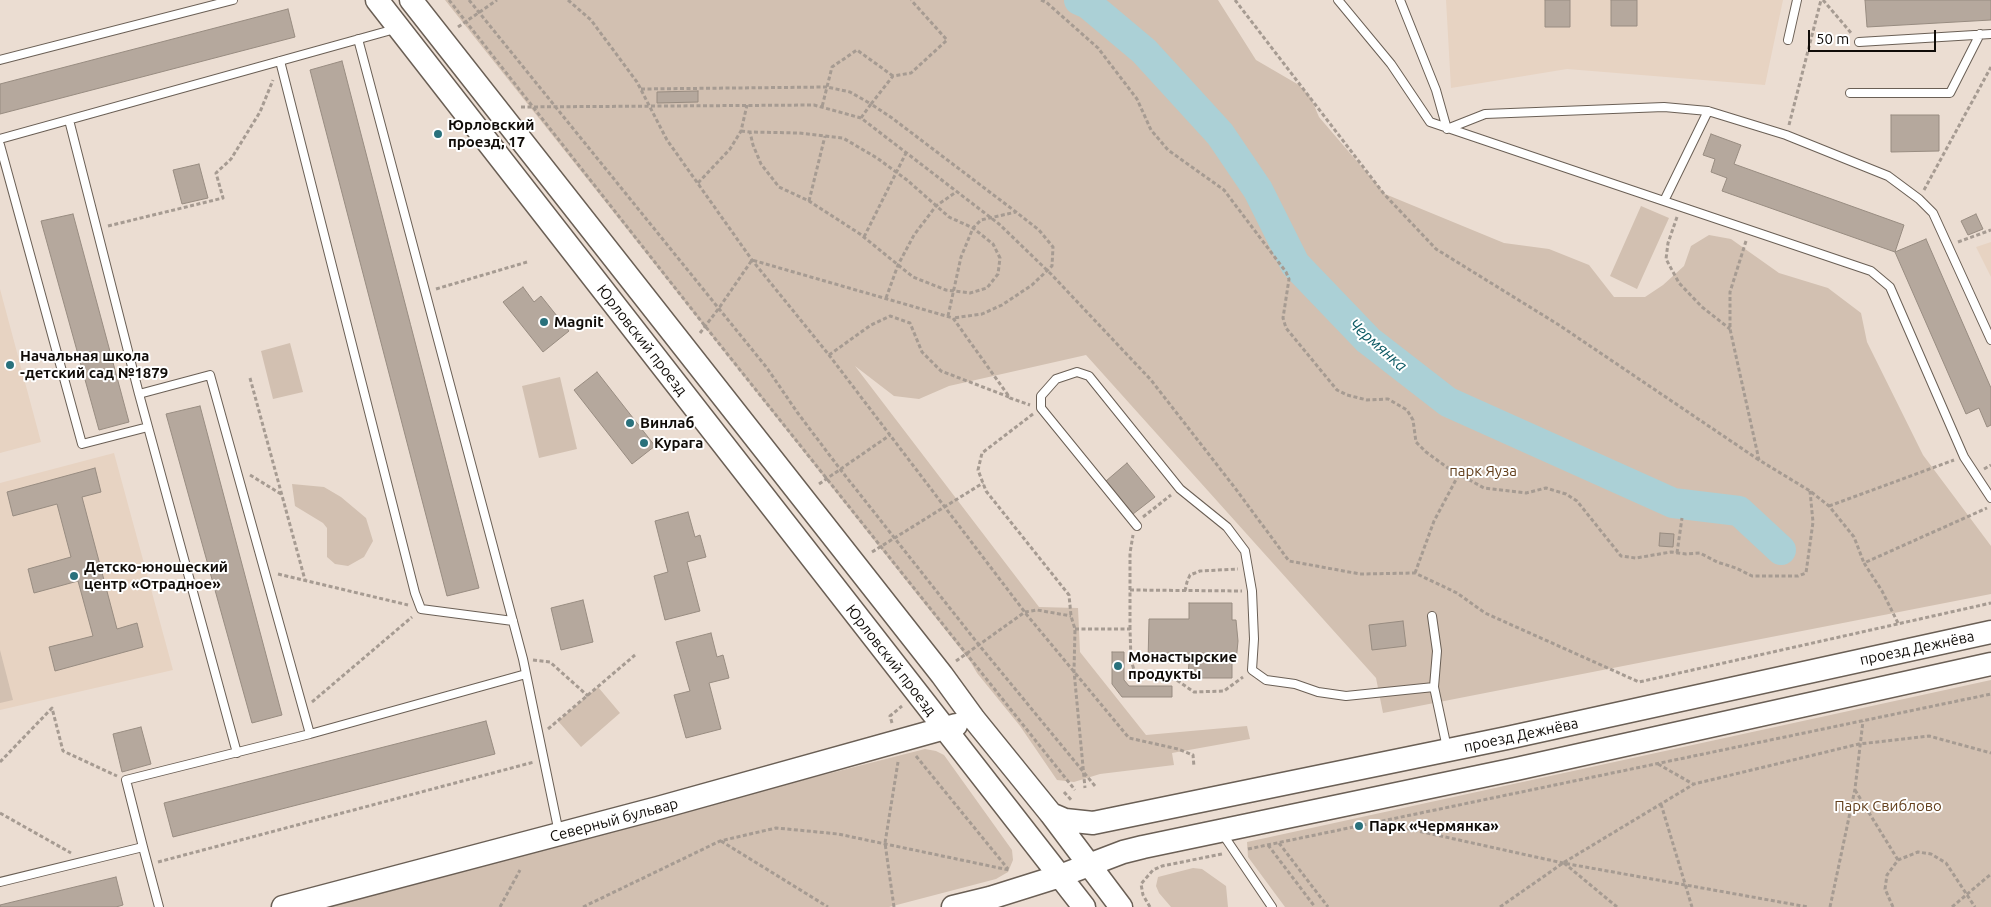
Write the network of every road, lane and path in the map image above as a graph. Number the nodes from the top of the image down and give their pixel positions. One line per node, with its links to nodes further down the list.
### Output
1 (233, 0): 24 (lane)
2 (377, 0): 18 (main road, Юрловский проезд)
3 (411, 0): 139 (main road, Юрловский проезд)
4 (449, 0): 16 (path)
5 (469, 0): 15 (path)
6 (497, 0): 15 (path)
7 (568, 0): 29 (path)
8 (911, 0): 27 (path)
9 (1042, 0): 90 (path)
10 (1236, 0): 87 (path)
11 (1338, 0): 41 (lane)
12 (1400, 0): 41 (lane)
13 (1797, 0): 22 (lane)
14 (1822, 0): 23 (path); 44 (path)
15 (479, 12): 16 (path); 33 (path)
16 (466, 21): 17 (path); 32 (path)
17 (458, 27)
18 (399, 28): 21 (lane); 142 (main road, Юрловский проезд)
19 (1980, 34): 20 (lane); 23 (lane); 30 (lane)
20 (1991, 34)
21 (358, 39): 25 (lane); 70 (lane)
22 (1788, 40)
23 (1859, 42)
24 (0, 60)
25 (280, 61): 40 (lane); 60 (path); 116 (lane)
26 (1991, 67): 52 (path)
27 (893, 76): 28 (path); 31 (path)
28 (827, 87): 29 (path); 31 (path); 37 (path)
29 (641, 89): 34 (path)
30 (1850, 93)
31 (871, 104): 39 (path); 57 (path)
32 (533, 106): 33 (path); 36 (path); 75 (path)
33 (555, 106): 34 (path); 72 (path)
34 (649, 106): 35 (path); 50 (path)
35 (747, 106): 37 (path); 42 (path)
36 (521, 107)
37 (822, 108): 39 (path)
38 (1708, 111): 41 (lane); 44 (lane); 54 (lane)
39 (860, 118): 48 (path)
40 (68, 120): 46 (lane); 60 (lane)
41 (1447, 129): 54 (lane)
42 (741, 131): 43 (path); 50 (path)
43 (750, 132): 45 (path); 53 (path)
44 (1786, 135): 52 (lane)
45 (825, 136): 49 (path); 53 (path)
46 (0, 139)
47 (0, 145): 84 (lane)
48 (906, 153): 49 (path); 51 (path)
49 (896, 172): 55 (path); 63 (path)
50 (698, 183): 65 (path)
51 (956, 192): 55 (path); 58 (path)
52 (1919, 199): 64 (lane)
53 (809, 201): 63 (path)
54 (1664, 201): 56 (lane)
55 (936, 206): 59 (path); 67 (path)
56 (1680, 207): 61 (lane); 76 (path)
57 (1016, 212): 58 (path); 68 (path)
58 (990, 217): 59 (path); 68 (path)
59 (973, 228): 69 (path); 69 (path)
60 (96, 229): 81 (lane)
61 (1750, 230): 76 (path); 86 (lane)
62 (1991, 230): 64 (path)
63 (864, 237): 67 (path)
64 (1948, 246): 78 (lane)
65 (752, 260): 71 (path); 72 (path); 79 (path)
66 (527, 262): 70 (path)
67 (898, 265): 69 (path); 71 (path)
68 (1047, 271): 74 (path); 110 (path)
69 (953, 291): 73 (path)
70 (425, 292): 120 (lane)
71 (886, 298): 73 (path)
72 (720, 308): 75 (path); 89 (path)
73 (948, 316): 74 (path)
74 (953, 318): 82 (path)
75 (705, 326): 77 (path); 91 (path)
76 (1730, 329): 87 (path)
77 (700, 333)
78 (1991, 340)
79 (829, 355): 82 (path); 85 (path)
80 (250, 378): 96 (path)
81 (139, 394): 84 (lane); 88 (lane)
82 (1010, 398): 83 (path)
83 (1041, 408): 92 (path); 94 (lane); 102 (lane)
84 (148, 427): 148 (lane)
85 (890, 435): 89 (path); 100 (path)
86 (1964, 457): 97 (lane); 98 (path)
87 (1759, 460): 95 (path)
88 (235, 465): 96 (path); 109 (lane)
89 (840, 469): 91 (path); 103 (path)
90 (1459, 474): 106 (path); 110 (path)
91 (827, 479): 93 (path); 104 (path)
92 (983, 483): 100 (path); 118 (path)
93 (819, 484)
94 (1180, 489): 102 (path); 108 (lane)
95 (1810, 491): 98 (path); 106 (path)
96 (281, 495): 111 (path)
97 (1991, 498)
98 (1829, 506): 107 (path)
99 (1991, 506): 107 (path)
100 (945, 507): 103 (path); 117 (path)
101 (1682, 518): 106 (path)
102 (1137, 526): 112 (path)
103 (896, 538): 104 (path); 125 (path)
104 (881, 546): 105 (path); 126 (path)
105 (872, 552)
106 (1677, 553)
107 (1864, 563): 121 (path)
108 (1250, 569): 113 (path); 114 (lane)
109 (265, 571): 111 (path); 138 (lane)
110 (1415, 574): 121 (path)
111 (305, 580): 116 (path)
112 (1130, 590): 113 (path); 123 (path)
113 (1186, 590): 114 (path)
114 (1252, 591): 131 (lane)
115 (1991, 604): 121 (path)
116 (421, 609): 120 (lane); 138 (path)
117 (1025, 612): 118 (path); 125 (path); 132 (path)
118 (1070, 616): 122 (path)
119 (1432, 616): 134 (lane)
120 (513, 622): 128 (lane)
121 (1898, 623)
122 (1075, 629): 123 (path); 132 (path)
123 (1130, 629): 131 (path)
124 (1991, 632): 146 (main road, проезд Дежнёва)
125 (979, 645): 126 (path); 155 (path)
126 (966, 654): 129 (path); 161 (path)
127 (635, 655): 136 (path)
128 (523, 659): 133 (lane); 136 (path)
129 (956, 662)
130 (1991, 664): 166 (main road, проезд Дежнёва)
131 (1252, 670): 134 (lane)
132 (1074, 671): 154 (path); 155 (path)
133 (526, 674): 143 (lane); 144 (lane)
134 (1434, 687): 146 (lane)
135 (1991, 694): 140 (path)
136 (588, 696): 144 (path)
137 (902, 706): 141 (path)
138 (303, 710): 143 (lane)
139 (974, 719): 142 (main road, Юрловский проезд); 164 (main road, Юрловский проезд)
140 (1863, 721): 145 (path); 153 (path)
141 (892, 726)
142 (944, 728): 167 (main road, Северный бульвар); 181 (main road, Юрловский проезд)
143 (310, 734): 148 (lane)
144 (540, 736): 151 (lane)
145 (1859, 744): 149 (path); 157 (path); 160 (path)
146 (1447, 751): 164 (main road, проезд Дежнёва)
147 (913, 752): 169 (path)
148 (237, 753): 156 (lane)
149 (1991, 753)
150 (898, 758): 169 (path)
151 (545, 759): 167 (lane); 177 (path)
152 (0, 762): 156 (path)
153 (1658, 764): 157 (path); 165 (path)
154 (1194, 767)
155 (1084, 772): 158 (path); 159 (path)
156 (126, 780): 172 (lane)
157 (1694, 784): 162 (path)
158 (1095, 786)
159 (1085, 788)
160 (1855, 789): 174 (path); 204 (path)
161 (1075, 790)
162 (1661, 804): 176 (path); 183 (path)
163 (0, 813): 175 (path)
164 (1051, 814): 178 (main road, Юрловский проезд)
165 (1379, 822): 170 (path); 176 (path)
166 (1221, 831): 173 (lane); 178 (main road, проезд Дежнёва)
167 (560, 835): 188 (main road, Северный бульвар)
168 (720, 840): 169 (path); 190 (path); 191 (path)
169 (885, 843): 192 (path)
170 (1279, 843): 171 (path); 198 (path)
171 (1268, 845): 173 (path); 197 (path)
172 (143, 847): 175 (lane); 177 (lane)
173 (1235, 852): 195 (path); 196 (lane)
174 (1898, 860): 184 (path); 205 (path)
175 (86, 862): 182 (lane)
176 (1563, 863): 183 (path); 185 (path); 201 (path)
177 (148, 864): 187 (lane)
178 (1090, 865): 181 (main road); 194 (main road, Юрловский проезд)
179 (520, 870): 189 (path)
180 (1991, 874): 184 (path)
181 (1060, 876): 186 (main road); 193 (main road, Юрловский проезд)
182 (0, 882)
183 (1686, 885): 202 (path); 203 (path)
184 (1966, 894): 206 (path); 207 (path)
185 (1509, 901): 199 (path); 200 (path)
186 (965, 906)
187 (159, 907)
188 (284, 907)
189 (500, 907)
190 (583, 907)
191 (828, 907)
192 (894, 907)
193 (1084, 907)
194 (1121, 907)
195 (1150, 907)
196 (1272, 907)
197 (1315, 907)
198 (1328, 907)
199 (1500, 907)
200 (1507, 907)
201 (1617, 907)
202 (1692, 907)
203 (1808, 907)
204 (1830, 907)
205 (1893, 907)
206 (1952, 907)
207 (1975, 907)

